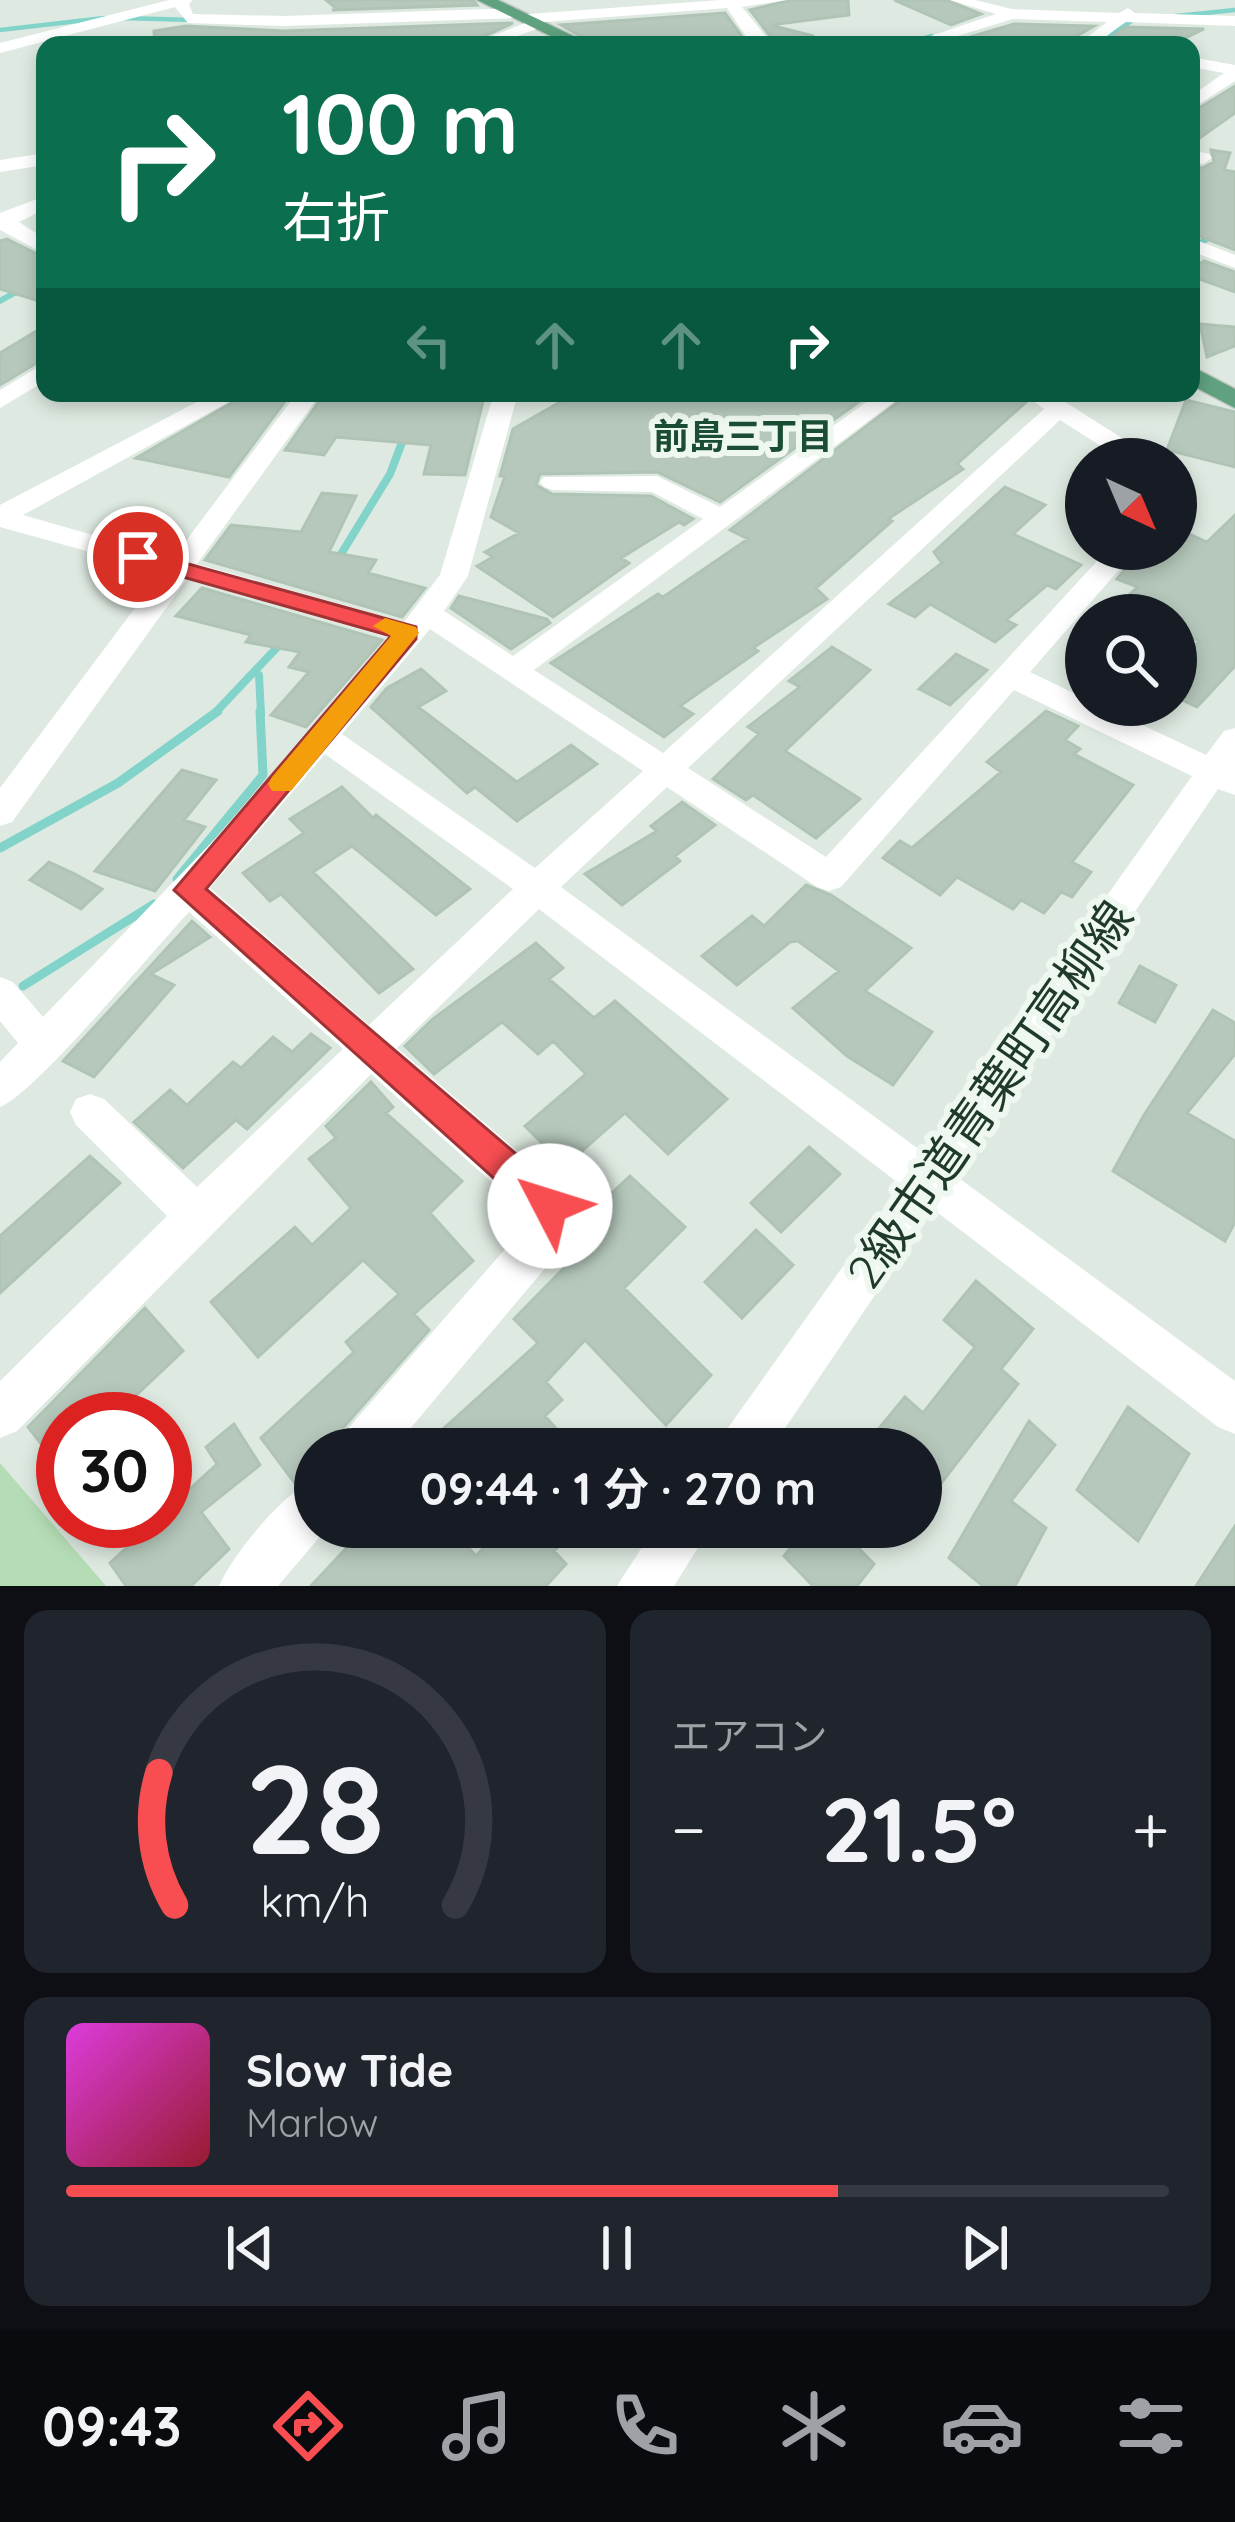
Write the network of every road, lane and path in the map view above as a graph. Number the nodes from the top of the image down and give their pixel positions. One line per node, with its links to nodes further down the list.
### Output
1 (485, 0): 9 (main road)
2 (780, 0): 6 (street)
3 (957, 0): 7 (street)
4 (1143, 0): 8 (street)
5 (183, 1): 9 (street); 11 (street)
6 (731, 3): 9 (street); 14 (street)
7 (1012, 14): 8 (street); 15 (street)
8 (1123, 18): 10 (street); 16 (street)
9 (527, 19): 12 (street); 13 (main road)
10 (1235, 21)
11 (44, 36)
12 (494, 36)
13 (564, 36)
14 (758, 36)
15 (941, 36)
16 (1099, 36)
17 (36, 38): 18 (street)
18 (29, 40): 19 (street); 20 (street)
19 (36, 47)
20 (0, 48)
21 (1200, 64): 22 (street)
22 (1235, 72): 23 (street)
23 (1200, 97)
24 (36, 160): 25 (street)
25 (0, 166)
26 (36, 206): 27 (street)
27 (1, 222): 30 (street)
28 (1220, 225): 29 (street)
29 (1200, 238)
30 (36, 243)
31 (1200, 248): 32 (street)
32 (1235, 262)
33 (36, 376): 36 (street)
34 (1200, 379): 35 (main road)
35 (1235, 400)
36 (0, 401)
37 (214, 402): 45 (street)
38 (302, 402): 47 (street)
39 (503, 402): 49 (street)
40 (876, 402): 46 (street)
41 (1046, 402): 54 (street)
42 (1049, 402): 43 (street)
43 (1105, 438)
44 (553, 482): 46 (street)
45 (1, 516): 47 (street)
46 (721, 518): 50 (street)
47 (179, 568): 49 (street); 55 (street)
48 (1105, 570): 51 (street)
49 (417, 623): 50 (street); 52 (street)
50 (515, 669): 54 (street)
51 (1012, 676): 53 (street); 54 (street)
52 (323, 736): 56 (street); 57 (street)
53 (1227, 764): 63 (street, 2級市道青葉町高柳線)
54 (666, 769): 56 (street)
55 (0, 812)
56 (537, 888): 60 (street); 63 (street)
57 (188, 890): 59 (street); 60 (street)
58 (0, 993): 59 (street)
59 (43, 1046): 61 (street)
60 (369, 1052): 64 (street); 67 (street)
61 (0, 1089)
62 (90, 1112): 64 (street)
63 (932, 1180): 65 (street); 68 (street, 2級市道青葉町高柳線)
64 (197, 1216): 66 (street)
65 (1235, 1410)
66 (0, 1414)
67 (380, 1428)
68 (757, 1428)
69 (294, 1529): 71 (street)
70 (671, 1548): 72 (street)
71 (245, 1586)
72 (643, 1586)

